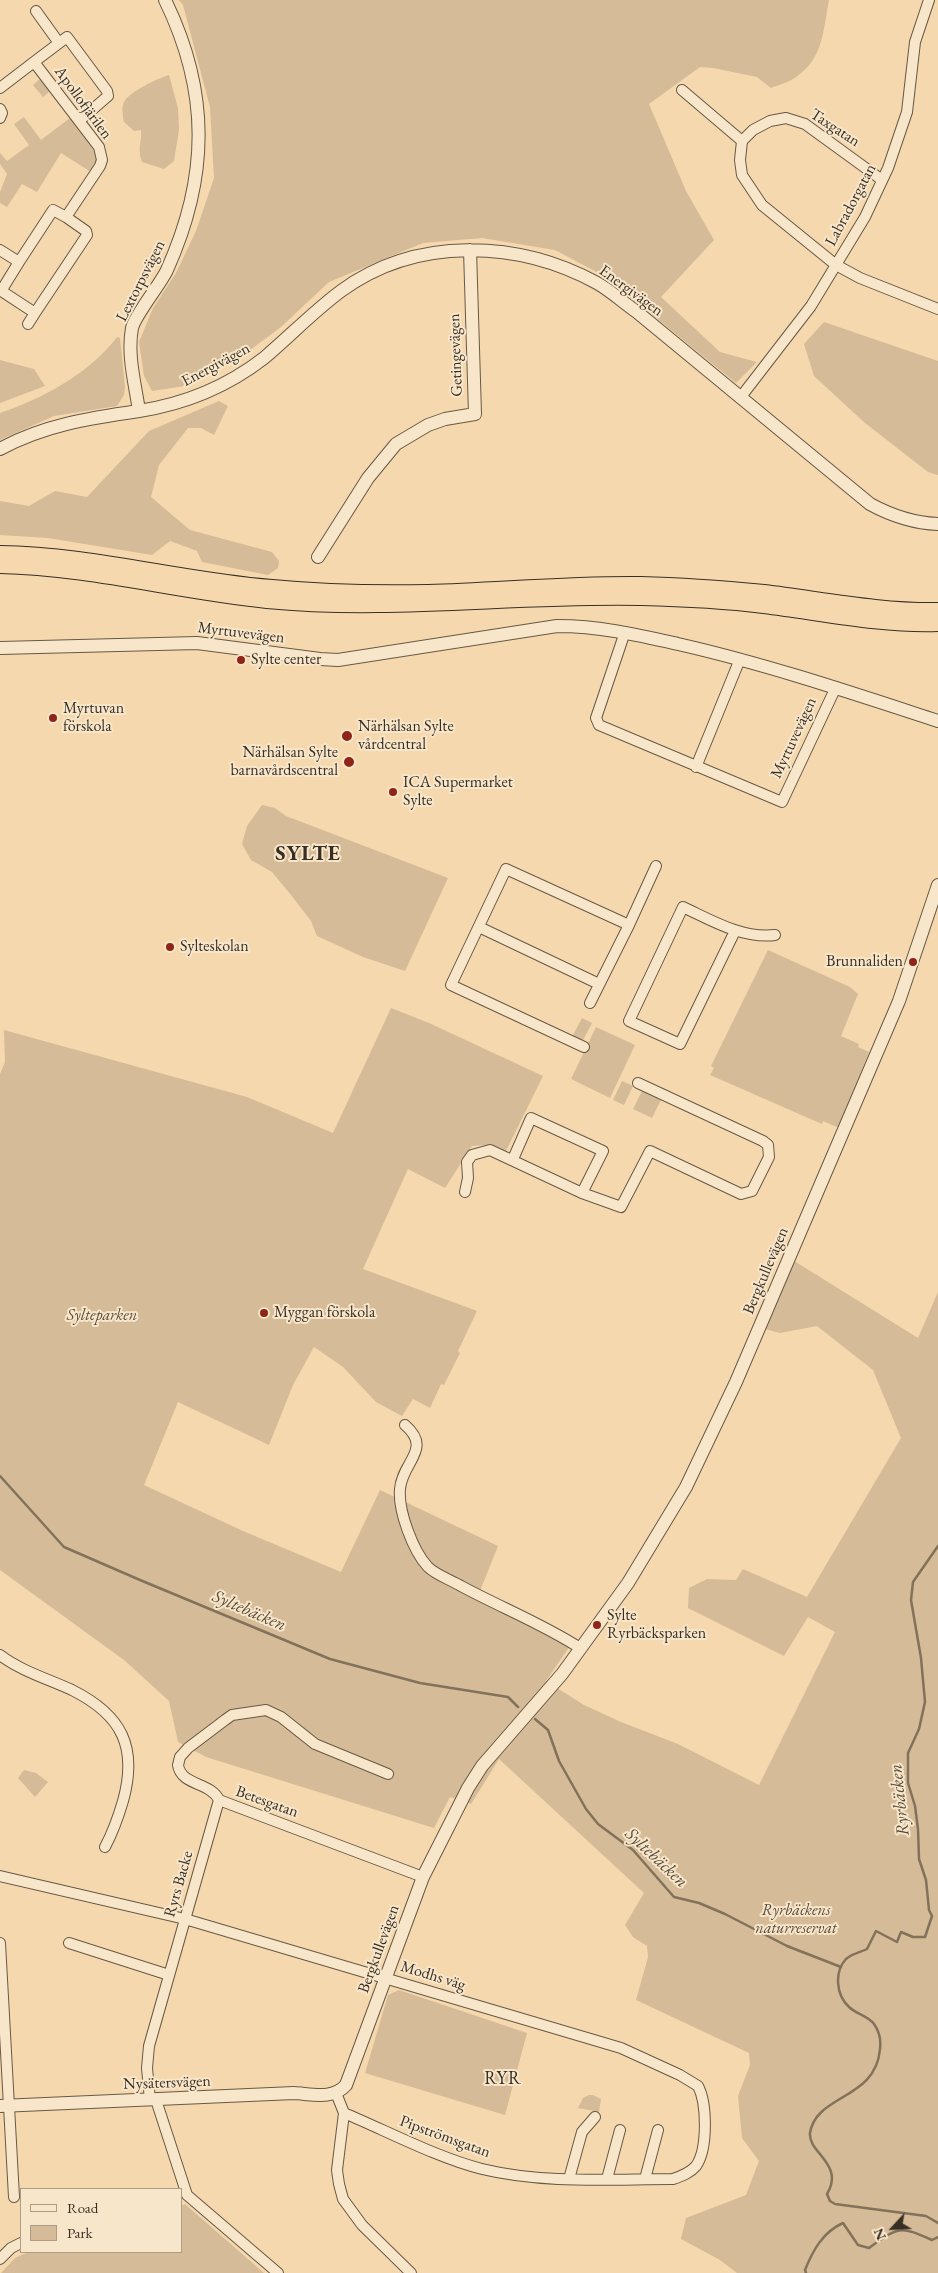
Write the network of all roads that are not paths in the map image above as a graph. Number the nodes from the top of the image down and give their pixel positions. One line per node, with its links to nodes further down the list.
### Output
1 (165, 0): 23 (street, Lextorpsvägen)
2 (929, 0): 12 (street, Labradorgatan)
3 (36, 11): 4 (street)
4 (59, 43): 5 (street); 10 (street)
5 (34, 62): 6 (street, Apollofjärilen); 10 (street, Apollofjärilen)
6 (0, 88)
7 (682, 90): 11 (street)
8 (0, 109): 9 (street)
9 (0, 118)
10 (78, 120): 13 (street, Apollofjärilen)
11 (742, 141): 12 (street, Taxgatan); 17 (street)
12 (882, 180): 17 (street, Labradorgatan)
13 (66, 217): 16 (street); 20 (street)
14 (0, 250): 16 (street)
15 (470, 250): 22 (street, Energivägen); 23 (street, Energivägen); 27 (street, Getingevägen)
16 (19, 262): 18 (street)
17 (836, 265): 19 (street); 22 (street, Labradorgatan)
18 (1, 291): 20 (street)
19 (938, 309)
20 (35, 313): 21 (street)
21 (28, 324)
22 (740, 398): 25 (street, Energivägen)
23 (139, 411): 24 (street)
24 (0, 449)
25 (938, 524)
26 (0, 554): 29 (highway)
27 (318, 557)
28 (0, 565): 30 (highway)
29 (938, 611)
30 (938, 623)
31 (625, 632): 32 (street, Myrtuvevägen); 33 (street, Myrtuvevägen); 36 (street, Myrtuvevägen)
32 (0, 648)
33 (740, 659): 34 (street, Myrtuvevägen); 36 (street)
34 (836, 687): 35 (street, Myrtuvevägen); 36 (street, Myrtuvevägen)
35 (938, 721)
36 (696, 767)
37 (656, 866): 39 (street)
38 (938, 886): 51 (street, Bergkullevägen)
39 (629, 925): 40 (street); 43 (street)
40 (479, 927): 43 (street); 45 (street)
41 (735, 931): 41 (street); 42 (street)
42 (774, 936)
43 (599, 984): 44 (street)
44 (590, 1003)
45 (584, 1047)
46 (638, 1083): 49 (street)
47 (513, 1159): 48 (street); 49 (street); 49 (street)
48 (465, 1192)
49 (582, 1193)
50 (405, 1424): 51 (street)
51 (580, 1648): 57 (street, Bergkullevägen)
52 (2, 1660): 55 (street)
53 (388, 1774): 54 (street, Betesgatan)
54 (218, 1800): 57 (street, Betesgatan); 58 (street, Ryrs Backe)
55 (105, 1847)
56 (0, 1876): 58 (street, Modhs väg)
57 (423, 1877): 62 (street, Bergkullevägen)
58 (185, 1920): 61 (street, Ryrs Backe); 62 (street, Modhs väg)
59 (0, 1943): 63 (street)
60 (69, 1943): 61 (street)
61 (169, 1976): 65 (street, Ryrs Backe)
62 (386, 1977): 64 (street, Bergkullevägen); 71 (street, Modhs väg)
63 (2, 1985): 66 (street)
64 (336, 2093): 65 (street, Nysätersvägen); 67 (street)
65 (153, 2100): 66 (street, Nysätersvägen); 75 (street, Ryrs Backe)
66 (5, 2106): 77 (street)
67 (344, 2113): 72 (street, Pipströmsgatan); 80 (street)
68 (595, 2117): 72 (street)
69 (620, 2130): 73 (street)
70 (658, 2130): 74 (street)
71 (686, 2174): 74 (street, Pipströmsgatan)
72 (569, 2179): 73 (street, Pipströmsgatan)
73 (607, 2179): 74 (street, Pipströmsgatan)
74 (645, 2179)
75 (181, 2188)
76 (184, 2196): 81 (street)
77 (14, 2197)
78 (20, 2244): 79 (street)
79 (0, 2259)
80 (407, 2272)
81 (278, 2273)

